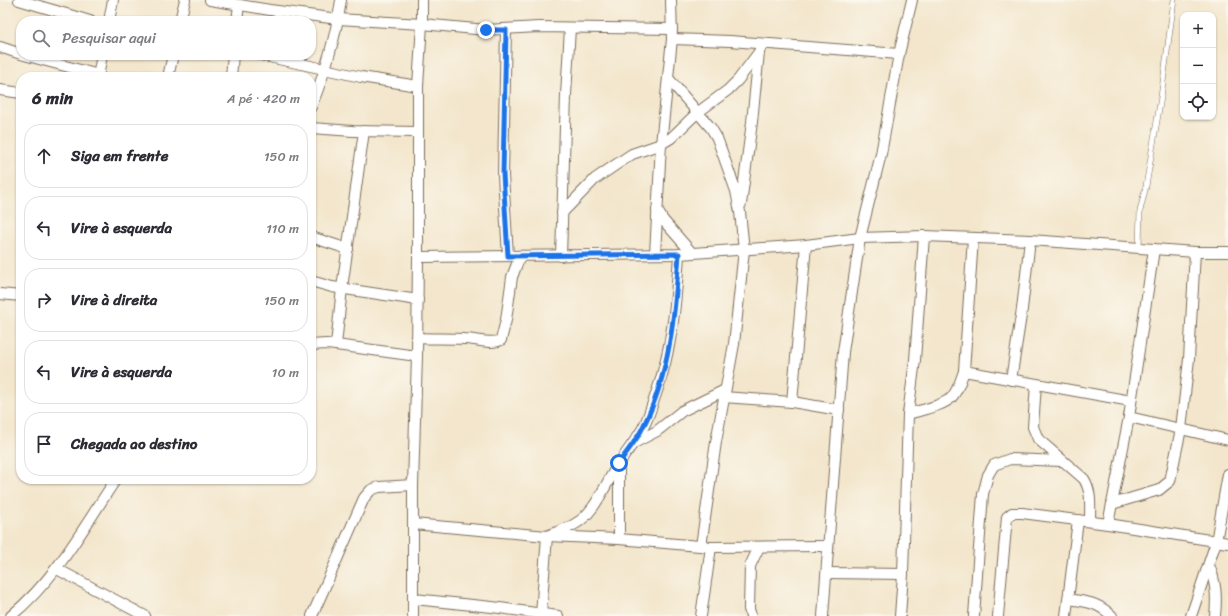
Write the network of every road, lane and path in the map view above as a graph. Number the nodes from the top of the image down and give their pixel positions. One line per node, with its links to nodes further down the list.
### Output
1 (19, 0): 11 (street)
2 (113, 0): 12 (street)
3 (185, 0): 13 (street)
4 (210, 0): 10 (street)
5 (341, 0): 15 (street)
6 (422, 0): 16 (street)
7 (671, 0): 19 (street)
8 (912, 0): 23 (street)
9 (1174, 0): 53 (lane)
10 (239, 5): 14 (street); 15 (street)
11 (73, 16)
12 (110, 16)
13 (181, 16)
14 (238, 16)
15 (338, 19): 16 (street); 29 (street)
16 (422, 24): 18 (street); 35 (street)
17 (570, 28): 18 (street); 19 (street); 46 (street)
18 (506, 30): 62 (street)
19 (672, 34): 21 (street); 34 (street)
20 (0, 47): 22 (street)
21 (761, 48): 23 (street); 39 (street); 45 (street)
22 (16, 52)
23 (899, 54): 48 (street)
24 (42, 60): 30 (street)
25 (101, 60): 31 (street)
26 (171, 60): 32 (street)
27 (233, 60): 33 (street)
28 (285, 60): 29 (street)
29 (324, 68): 35 (street); 38 (street)
30 (84, 72)
31 (99, 72)
32 (169, 72)
33 (231, 72)
34 (668, 78): 39 (street); 43 (street)
35 (418, 86): 42 (street)
36 (0, 90): 37 (street)
37 (16, 92)
38 (316, 92)
39 (697, 113): 43 (street); 45 (street)
40 (316, 128): 41 (street)
41 (364, 131): 42 (street); 55 (street)
42 (418, 132): 65 (street)
43 (661, 144): 44 (street); 46 (street)
44 (657, 210): 59 (street); 60 (street)
45 (740, 212): 56 (street)
46 (562, 213): 64 (street)
47 (924, 236): 48 (street); 49 (street); 82 (street)
48 (860, 238): 52 (street); 81 (street)
49 (973, 238): 51 (street); 75 (street)
50 (316, 239): 55 (street)
51 (1030, 240): 53 (street); 76 (street)
52 (806, 245): 56 (street); 80 (street)
53 (1139, 248): 54 (street)
54 (1154, 249): 57 (street); 79 (street)
55 (348, 250): 67 (street)
56 (744, 250): 59 (street); 78 (street)
57 (1195, 252): 58 (street); 84 (street)
58 (1228, 252)
59 (692, 253): 61 (street)
60 (655, 254): 61 (street); 64 (street)
61 (679, 254): 86 (street)
62 (508, 256): 63 (street); 65 (street)
63 (520, 256): 64 (street); 71 (street)
64 (561, 256)
65 (418, 257): 70 (street)
66 (316, 282): 67 (street)
67 (342, 288): 70 (street); 73 (street)
68 (0, 294): 69 (street)
69 (16, 296)
70 (418, 300): 71 (street)
71 (417, 338): 74 (street)
72 (316, 345): 73 (street)
73 (336, 345): 74 (street)
74 (417, 356): 91 (street)
75 (964, 371): 76 (street); 82 (street)
76 (1011, 380): 77 (street)
77 (1036, 384): 79 (street); 87 (street)
78 (724, 394): 80 (street); 86 (street); 101 (street)
79 (1130, 401): 83 (street)
80 (792, 402): 81 (street)
81 (839, 410): 102 (street)
82 (908, 414): 107 (street)
83 (1129, 417): 84 (street); 92 (street)
84 (1181, 429): 85 (street); 92 (street)
85 (1228, 440)
86 (634, 443): 88 (street)
87 (1062, 461): 94 (street); 120 (street)
88 (619, 463): 97 (street); 98 (street)
89 (1228, 474): 99 (street)
90 (113, 484): 105 (street)
91 (413, 485): 95 (street); 113 (street)
92 (1112, 504): 96 (street)
93 (1078, 520): 94 (street); 109 (street); 121 (street)
94 (1090, 521): 96 (street)
95 (413, 524): 97 (street); 108 (street)
96 (1108, 524): 99 (street)
97 (547, 536): 98 (street); 110 (street)
98 (619, 539): 101 (street)
99 (1216, 542): 100 (street); 104 (street)
100 (1228, 543)
101 (706, 546): 103 (street); 116 (street)
102 (828, 546): 103 (street); 106 (street)
103 (759, 547): 117 (street)
104 (1209, 565): 124 (street); 125 (street)
105 (57, 568): 111 (street); 112 (street)
106 (827, 573): 107 (street); 118 (street)
107 (903, 574): 119 (street)
108 (414, 599): 110 (street); 114 (street)
109 (1068, 599): 122 (street); 123 (street)
110 (541, 614): 115 (street)
111 (11, 616)
112 (144, 616)
113 (312, 616)
114 (413, 616)
115 (554, 616)
116 (701, 616)
117 (751, 616)
118 (823, 616)
119 (900, 616)
120 (974, 616)
121 (998, 616)
122 (1066, 616)
123 (1112, 616)
124 (1191, 616)
125 (1216, 616)

